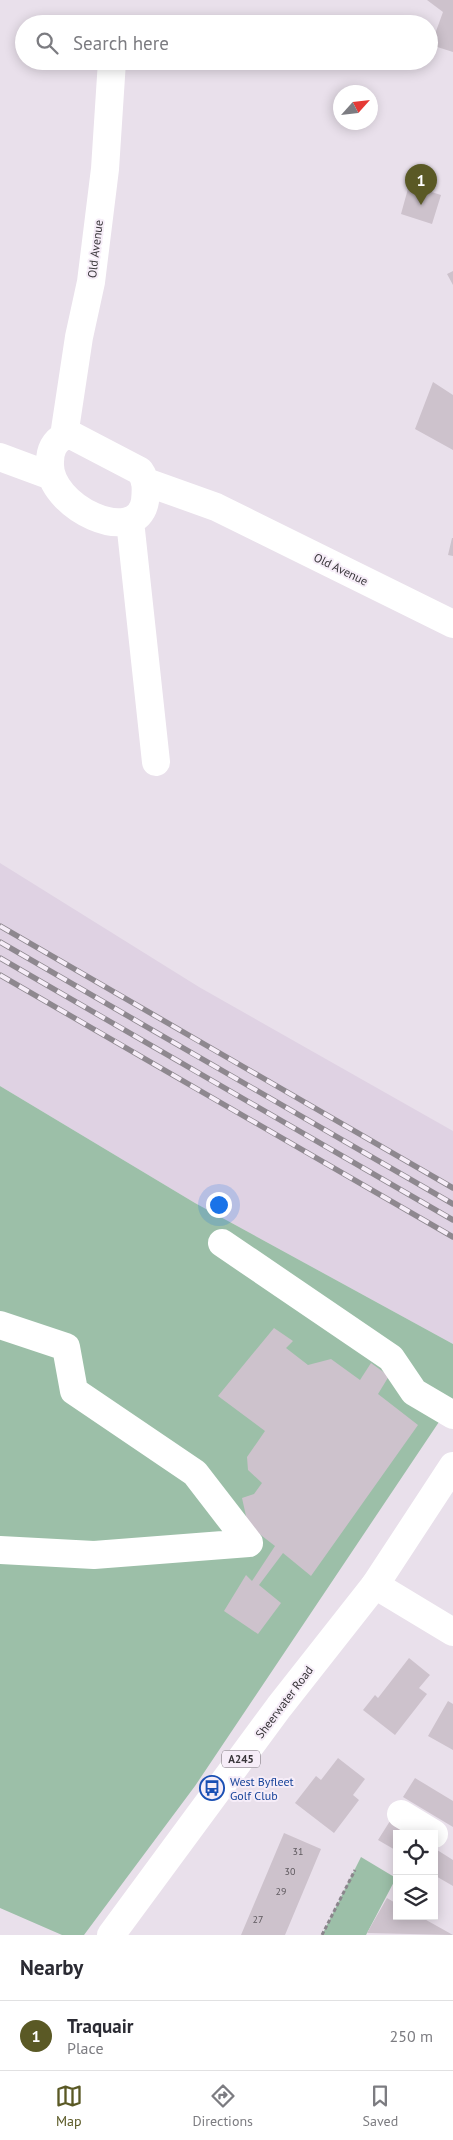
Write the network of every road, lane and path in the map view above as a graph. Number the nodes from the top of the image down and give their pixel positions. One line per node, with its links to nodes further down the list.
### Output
1 (111, 70): 2 (street, Old Avenue)
2 (64, 436): 4 (street, Old Avenue); 5 (street, Old Avenue)
3 (0, 457): 4 (street)
4 (51, 476): 6 (street)
5 (146, 482): 6 (street); 7 (street, Old Avenue)
6 (130, 521): 8 (street)
7 (453, 624)
8 (156, 762)
9 (222, 1243): 11 (street)
10 (0, 1325): 13 (street)
11 (453, 1415)
12 (453, 1466): 14 (street, Sheerwater Road / A245)
13 (0, 1550)
14 (375, 1585): 15 (street); 21 (street, Sheerwater Road / A245)
15 (453, 1632)
16 (402, 1814): 17 (street)
17 (428, 1830)
18 (438, 1837): 19 (street)
19 (453, 1846)
20 (354, 1870): 22 (path)
21 (111, 1935)
22 (322, 1935)

